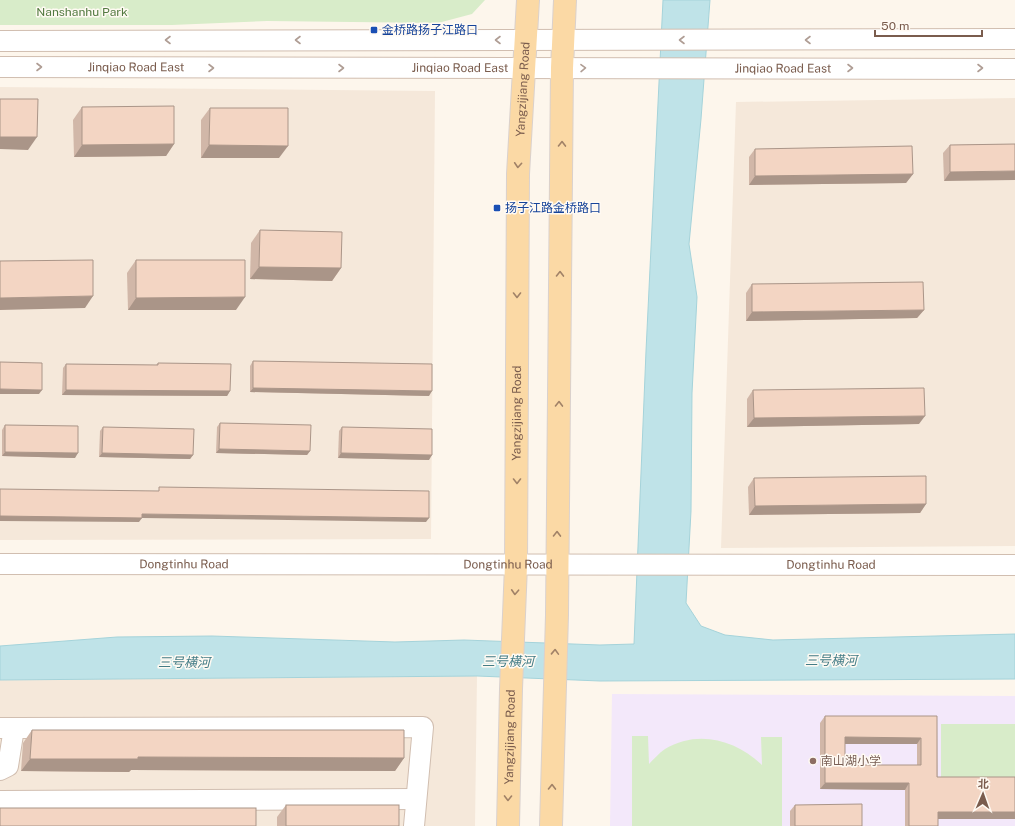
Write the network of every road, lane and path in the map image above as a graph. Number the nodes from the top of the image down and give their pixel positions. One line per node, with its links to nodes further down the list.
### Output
1 (528, 0): 5 (main road, Yangzijiang Road)
2 (565, 0): 3 (main road)
3 (564, 39): 4 (street, one-way to 3); 5 (street); 9 (main road)
4 (1015, 39)
5 (526, 40): 6 (street, one-way to 6); 8 (main road, Yangzijiang Road)
6 (0, 41)
7 (0, 67): 8 (street, Jinqiao Road East, one-way to 8)
8 (525, 68): 9 (street, Jinqiao Road East); 12 (main road, Yangzijiang Road, one-way to 12)
9 (562, 68): 10 (street, Jinqiao Road East, one-way to 10); 13 (main road, one-way to 9)
10 (1015, 68)
11 (0, 564): 12 (street, Dongtinhu Road)
12 (516, 565): 13 (street, Dongtinhu Road); 20 (main road, Yangzijiang Road, one-way to 20)
13 (557, 565): 14 (street, Dongtinhu Road); 21 (main road, one-way to 13)
14 (1015, 565)
15 (7, 728): 16 (street); 17 (street)
16 (0, 770)
17 (416, 799): 18 (street); 19 (street)
18 (0, 801)
19 (414, 826)
20 (508, 826)
21 (551, 826)

